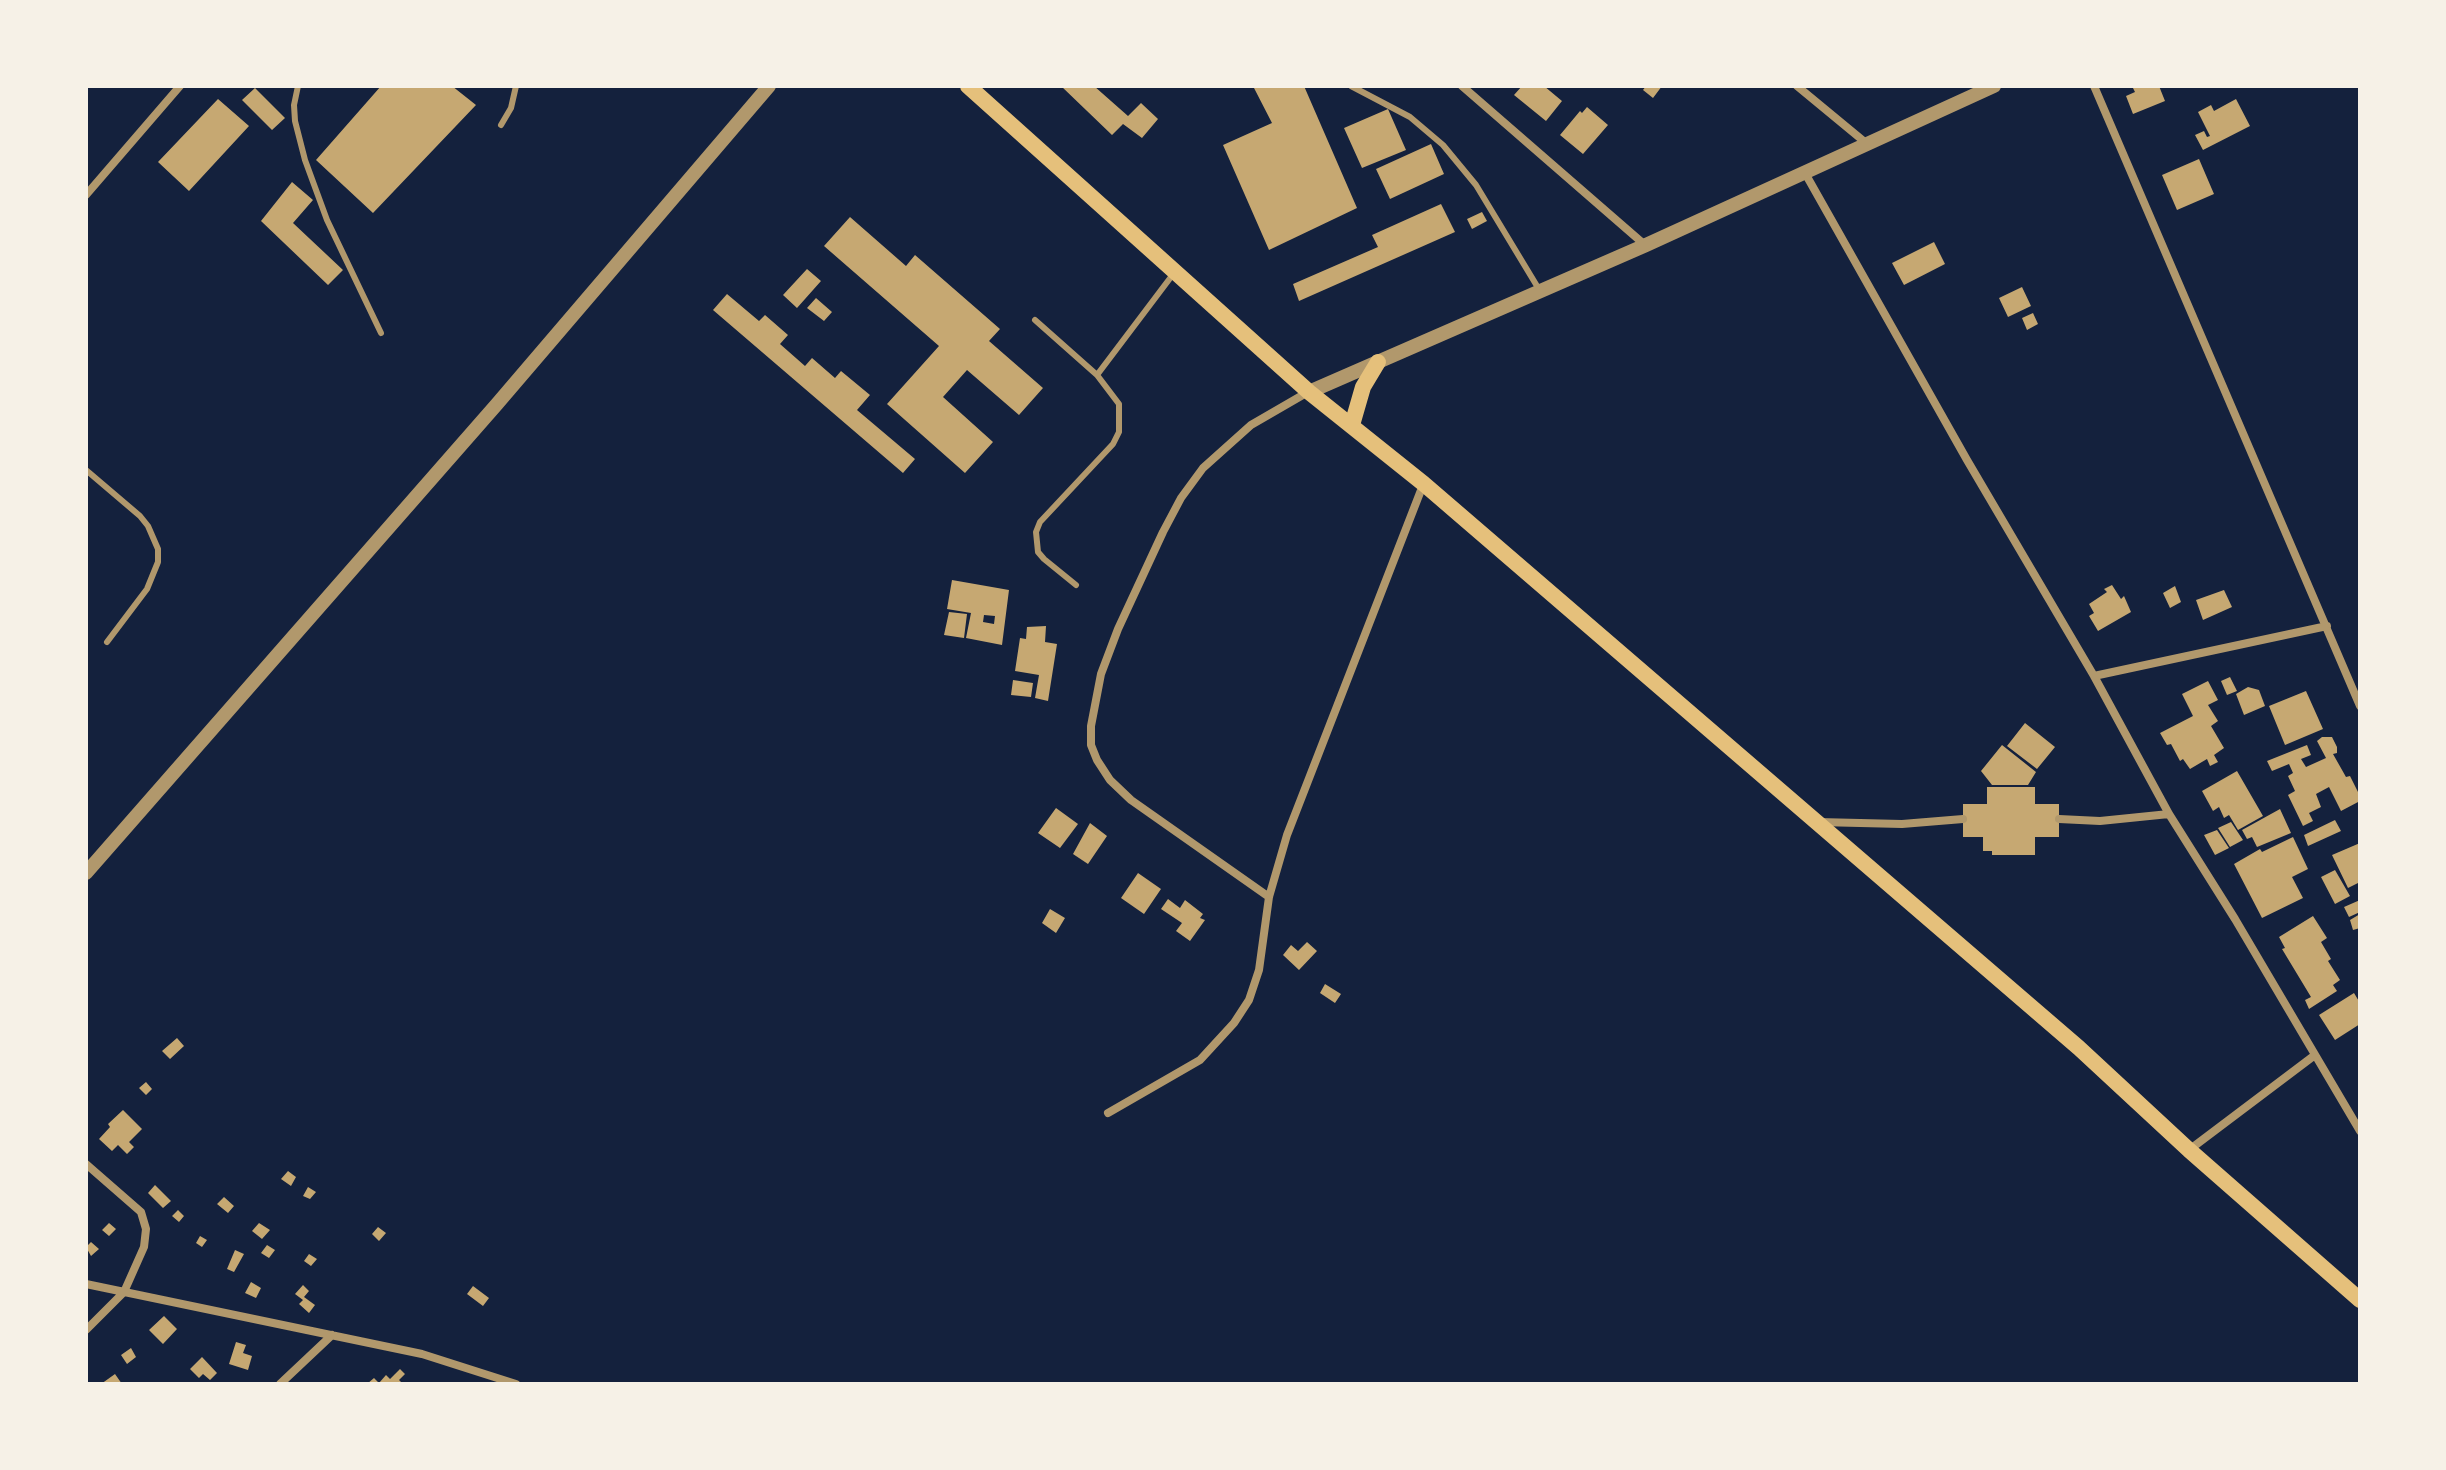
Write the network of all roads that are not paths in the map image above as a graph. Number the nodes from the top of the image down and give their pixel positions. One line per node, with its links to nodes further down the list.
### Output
1 (180, 86): 14 (street)
2 (298, 86): 19 (lane)
3 (516, 86): 11 (lane)
4 (769, 86): 35 (street)
5 (968, 86): 16 (main road)
6 (1351, 86): 17 (lane)
7 (1462, 86): 15 (street)
8 (1797, 86): 12 (street)
9 (1994, 86): 12 (street)
10 (2094, 86): 27 (street)
11 (501, 125)
12 (1866, 143): 13 (street)
13 (1805, 173): 15 (street); 29 (street)
14 (86, 195)
15 (1646, 245): 17 (street)
16 (1175, 271): 21 (lane); 22 (main road)
17 (1540, 291): 20 (street)
18 (1035, 320): 21 (lane)
19 (381, 333)
20 (1378, 362): 22 (street); 23 (main road)
21 (1097, 375): 26 (lane)
22 (1309, 392): 23 (main road); 36 (street)
23 (1352, 425): 25 (main road)
24 (86, 470): 28 (lane)
25 (1424, 484): 34 (main road); 36 (street)
26 (1076, 585)
27 (2327, 626): 29 (street); 30 (street)
28 (107, 642)
29 (2094, 676): 31 (street)
30 (2360, 706)
31 (2169, 814): 33 (street); 37 (street)
32 (1963, 819): 34 (street)
33 (2059, 819)
34 (1817, 822): 40 (main road)
35 (86, 873)
36 (1269, 897): 38 (street)
37 (2315, 1055): 39 (street); 40 (street)
38 (1108, 1113)
39 (2360, 1131)
40 (2189, 1150): 44 (main road)
41 (86, 1164): 43 (street)
42 (86, 1284): 43 (street)
43 (124, 1292): 45 (street); 46 (street)
44 (2360, 1300)
45 (86, 1330)
46 (332, 1335): 47 (street); 48 (street)
47 (280, 1384)
48 (516, 1384)

